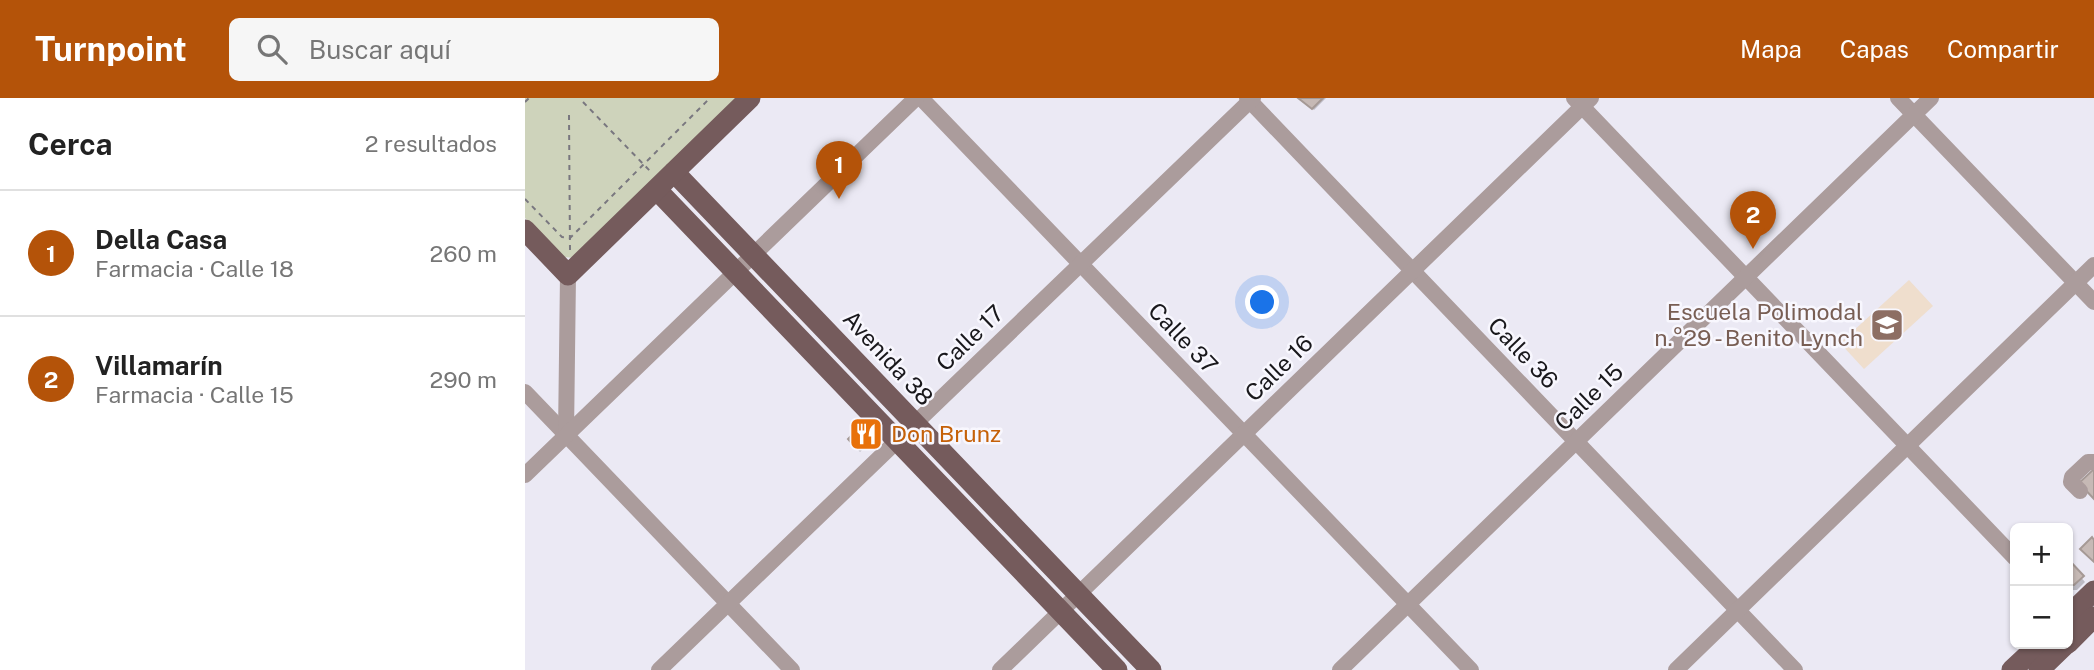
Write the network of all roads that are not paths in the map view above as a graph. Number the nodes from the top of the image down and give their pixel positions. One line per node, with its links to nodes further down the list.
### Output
1 (750, 98): 8 (main road)
2 (919, 98): 10 (street); 11 (street, Calle 37)
3 (1898, 98): 7 (street)
4 (1931, 98): 7 (street, Calle 15)
5 (1250, 99): 11 (street, Calle 17); 13 (street, Calle 36)
6 (1582, 101): 13 (street, Calle 16); 16 (street)
7 (1914, 115): 16 (street, Calle 15); 17 (street)
8 (665, 182): 10 (main road, Avenida 38); 14 (main road); 15 (main road)
9 (525, 230): 15 (main road)
10 (754, 254): 14 (street); 20 (main road, Avenida 38)
11 (1080, 264): 20 (street, Calle 17); 21 (street, Calle 37)
12 (2094, 265): 17 (street)
13 (1412, 271): 21 (street, Calle 16); 24 (street, Calle 36)
14 (736, 272): 22 (street); 23 (main road)
15 (569, 275): 22 (street)
16 (1746, 277): 24 (street, Calle 15); 25 (street)
17 (2076, 283): 18 (street); 25 (street)
18 (2094, 302)
19 (525, 392): 22 (street)
20 (914, 424): 23 (street, Calle 17); 31 (main road, Avenida 38)
21 (1244, 434): 31 (street, Calle 16); 33 (street, Calle 37)
22 (566, 435): 27 (street); 32 (street)
23 (897, 440): 32 (street, Calle 17); 35 (main road)
24 (1576, 442): 33 (street, Calle 15); 34 (street, Calle 36)
25 (1907, 446): 29 (street); 34 (street)
26 (2094, 462): 28 (street)
27 (525, 475)
28 (2080, 491)
29 (2010, 553)
30 (2094, 591): 36 (main road)
31 (1079, 593): 35 (street, Calle 16); 42 (main road, Avenida 38)
32 (728, 603): 38 (street, Calle 17); 39 (street)
33 (1408, 604): 43 (street, Calle 15); 44 (street, Calle 37)
34 (1738, 610): 45 (street); 46 (street, Calle 36)
35 (1061, 611): 40 (street, Calle 16); 41 (main road)
36 (2076, 627): 48 (main road)
37 (2035, 649): 47 (main road)
38 (659, 670)
39 (792, 670)
40 (1000, 670)
41 (1117, 670)
42 (1151, 670)
43 (1340, 670)
44 (1471, 670)
45 (1676, 670)
46 (1795, 670)
47 (2013, 670)
48 (2039, 670)

